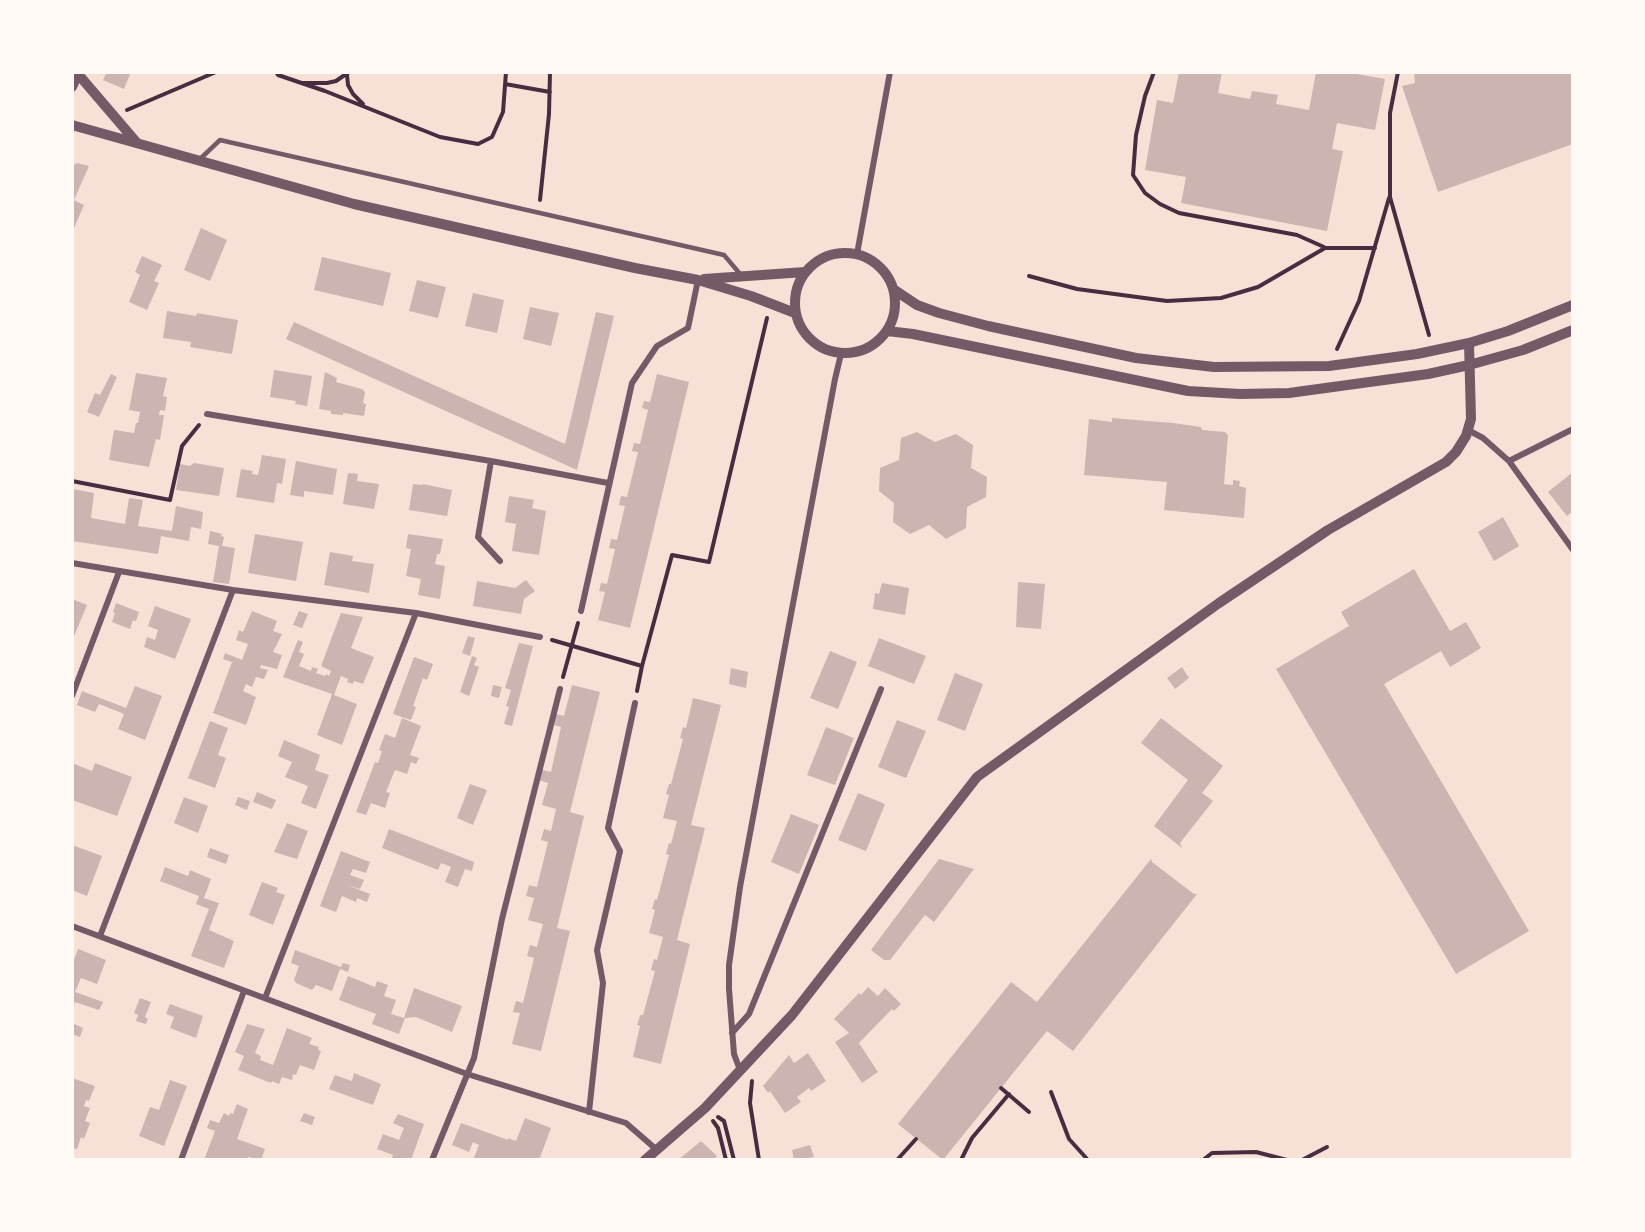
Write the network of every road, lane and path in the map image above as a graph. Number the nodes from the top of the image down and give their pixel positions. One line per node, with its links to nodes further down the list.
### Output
1 (216, 72): 15 (path)
2 (276, 72): 10 (path)
3 (506, 72): 11 (path)
4 (550, 72): 13 (path)
5 (890, 72): 23 (street)
6 (1154, 72): 21 (path)
7 (1398, 72): 19 (path)
8 (78, 73): 12 (street); 15 (street)
9 (348, 73): 10 (path); 14 (path)
10 (300, 83): 14 (path)
11 (505, 84): 13 (path); 14 (path)
12 (72, 87)
13 (550, 92): 20 (path)
14 (366, 108)
15 (113, 116): 17 (street)
16 (72, 125): 17 (street)
17 (137, 144): 18 (street)
18 (198, 161): 20 (lane); 27 (street)
19 (1390, 197): 22 (path); 35 (path)
20 (538, 213): 26 (lane)
21 (1325, 248): 22 (path); 25 (path)
22 (1375, 248): 38 (path)
23 (857, 254): 24 (street); 28 (street)
24 (806, 272): 26 (street); 31 (street)
25 (1029, 276)
26 (743, 277): 27 (street)
27 (698, 280): 29 (street); 45 (street)
28 (893, 289): 33 (street); 38 (street)
29 (771, 304): 31 (street); 55 (path)
30 (1573, 305): 34 (street)
31 (795, 313): 36 (street)
32 (1573, 330): 37 (street)
33 (887, 331): 36 (street); 37 (street)
34 (1469, 343): 35 (street); 37 (street)
35 (1434, 350): 38 (street)
36 (841, 354): 64 (street)
37 (1469, 365): 41 (street)
38 (1329, 366)
39 (207, 414): 42 (street); 44 (path)
40 (1573, 429): 43 (street)
41 (1468, 430): 43 (street); 65 (street)
42 (491, 460): 45 (street); 47 (street)
43 (1509, 461): 46 (street)
44 (72, 482)
45 (608, 483): 51 (street)
46 (1573, 550)
47 (500, 561)
48 (72, 563): 49 (street)
49 (119, 572): 50 (street); 58 (street)
50 (233, 590): 52 (street); 61 (street)
51 (581, 611): 54 (path)
52 (416, 613): 53 (street); 63 (street)
53 (540, 637): 54 (path)
54 (573, 645): 55 (path); 56 (path)
55 (642, 666): 59 (path)
56 (560, 689): 67 (street)
57 (880, 689): 64 (street)
58 (72, 696)
59 (635, 703): 72 (street)
60 (72, 926): 61 (street)
61 (100, 936): 62 (street)
62 (244, 991): 63 (street); 77 (street)
63 (265, 998): 67 (street)
64 (732, 1033): 66 (street)
65 (755, 1056): 66 (street); 82 (path)
66 (741, 1071): 71 (street)
67 (467, 1074): 72 (street); 78 (street)
68 (1001, 1088): 70 (path)
69 (1051, 1092): 85 (path)
70 (1009, 1094): 73 (path); 84 (path)
71 (705, 1108): 76 (street); 80 (path); 81 (path)
72 (589, 1112): 76 (street)
73 (1029, 1112)
74 (916, 1139): 83 (path)
75 (1327, 1147): 88 (path)
76 (657, 1151): 79 (street)
77 (181, 1160)
78 (432, 1160)
79 (645, 1160)
80 (726, 1160)
81 (734, 1160)
82 (759, 1160)
83 (897, 1160)
84 (962, 1160)
85 (1088, 1160)
86 (1203, 1160): 87 (path)
87 (1287, 1160)
88 (1302, 1160)

